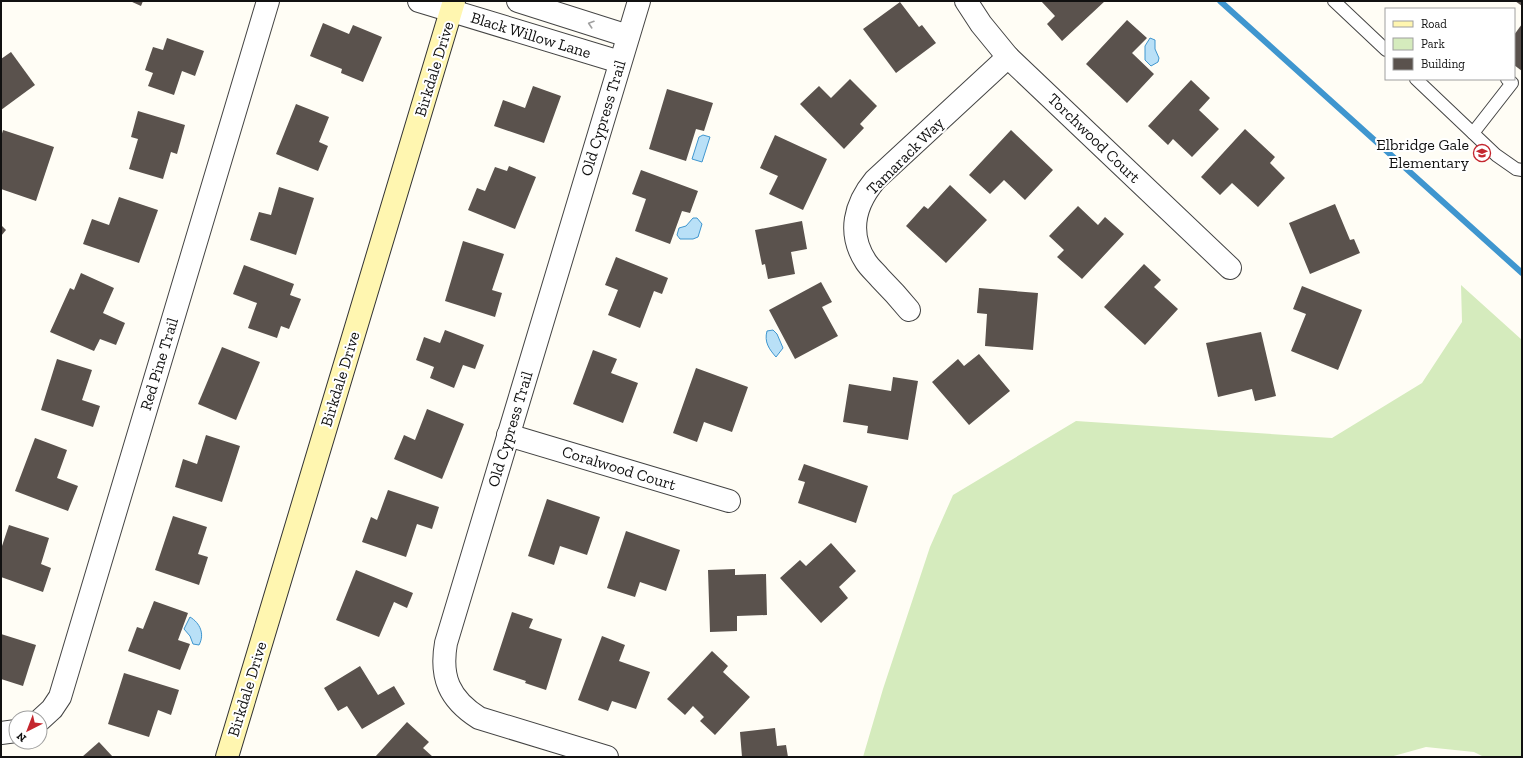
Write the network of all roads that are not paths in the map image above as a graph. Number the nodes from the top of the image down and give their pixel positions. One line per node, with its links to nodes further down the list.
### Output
1 (268, 1): 20 (street, Red Pine Trail)
2 (419, 1): 7 (street, Black Willow Lane)
3 (518, 1): 8 (street, Black Willow Lane, one-way to 3)
4 (639, 1): 8 (street, Old Cypress Trail)
5 (966, 1): 10 (street, Torchwood Court)
6 (1334, 1): 9 (lane)
7 (453, 6): 11 (street, Black Willow Lane); 21 (street, Birkdale Drive)
8 (628, 36): 11 (street, Old Cypress Trail)
9 (1385, 49)
10 (1008, 57): 16 (street, Torchwood Court); 17 (street, Tamarack Way)
11 (620, 62): 18 (street, Old Cypress Trail)
12 (1417, 80): 14 (lane)
13 (1508, 80): 14 (lane)
14 (1473, 133): 15 (lane)
15 (1522, 170)
16 (1230, 268)
17 (909, 310)
18 (508, 434): 19 (street, Coralwood Court); 22 (street, Old Cypress Trail)
19 (730, 501)
20 (48, 713)
21 (227, 757)
22 (607, 757)

